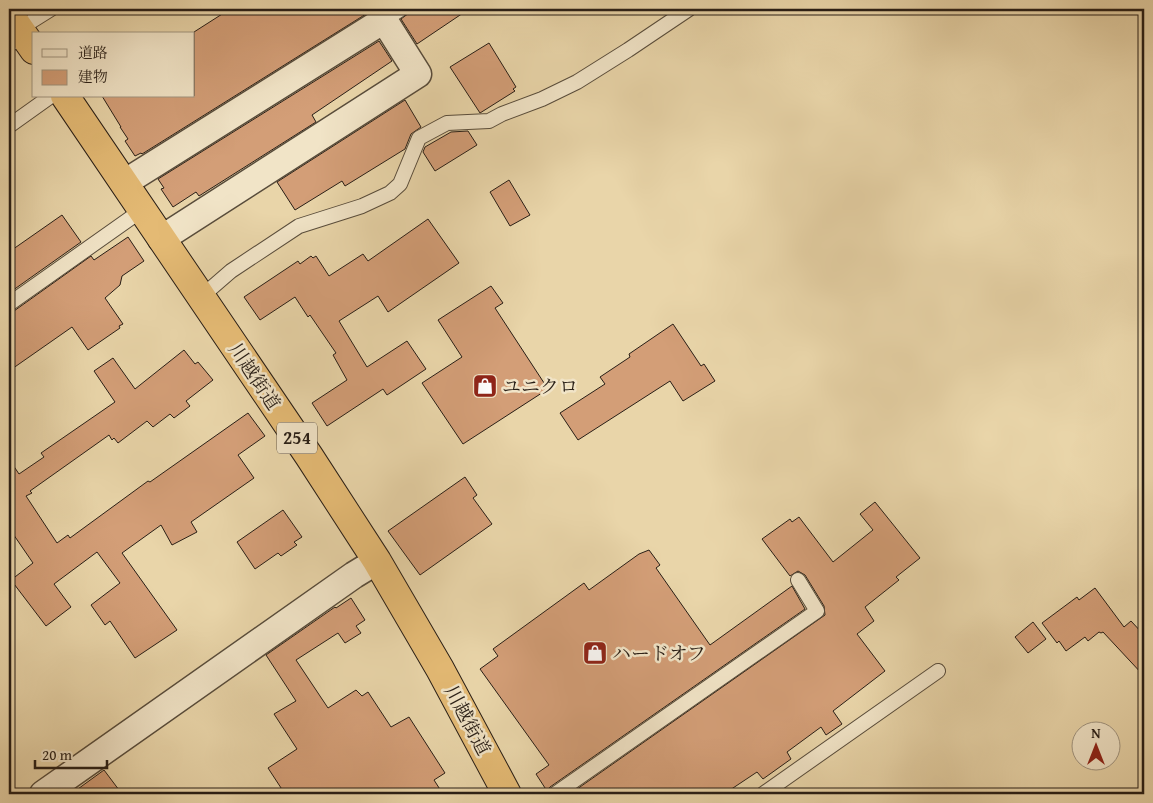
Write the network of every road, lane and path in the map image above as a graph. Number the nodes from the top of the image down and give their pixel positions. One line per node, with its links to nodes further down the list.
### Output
1 (51, 9): 4 (lane)
2 (688, 9): 11 (lane)
3 (393, 14): 8 (street); 10 (street)
4 (19, 35)
5 (48, 98): 7 (lane)
6 (65, 98): 8 (highway, 川越街道 / 254)
7 (9, 126)
8 (124, 183): 9 (highway, 川越街道 / 254)
9 (142, 210): 10 (highway, 川越街道 / 254); 12 (lane)
10 (161, 238): 11 (highway, 川越街道 / 254)
11 (201, 297): 13 (highway, 川越街道 / 254)
12 (9, 304)
13 (377, 561): 16 (street); 17 (highway, 川越街道 / 254)
14 (798, 580): 18 (lane)
15 (938, 671): 19 (lane)
16 (43, 794)
17 (507, 794)
18 (555, 794)
19 (763, 794)

